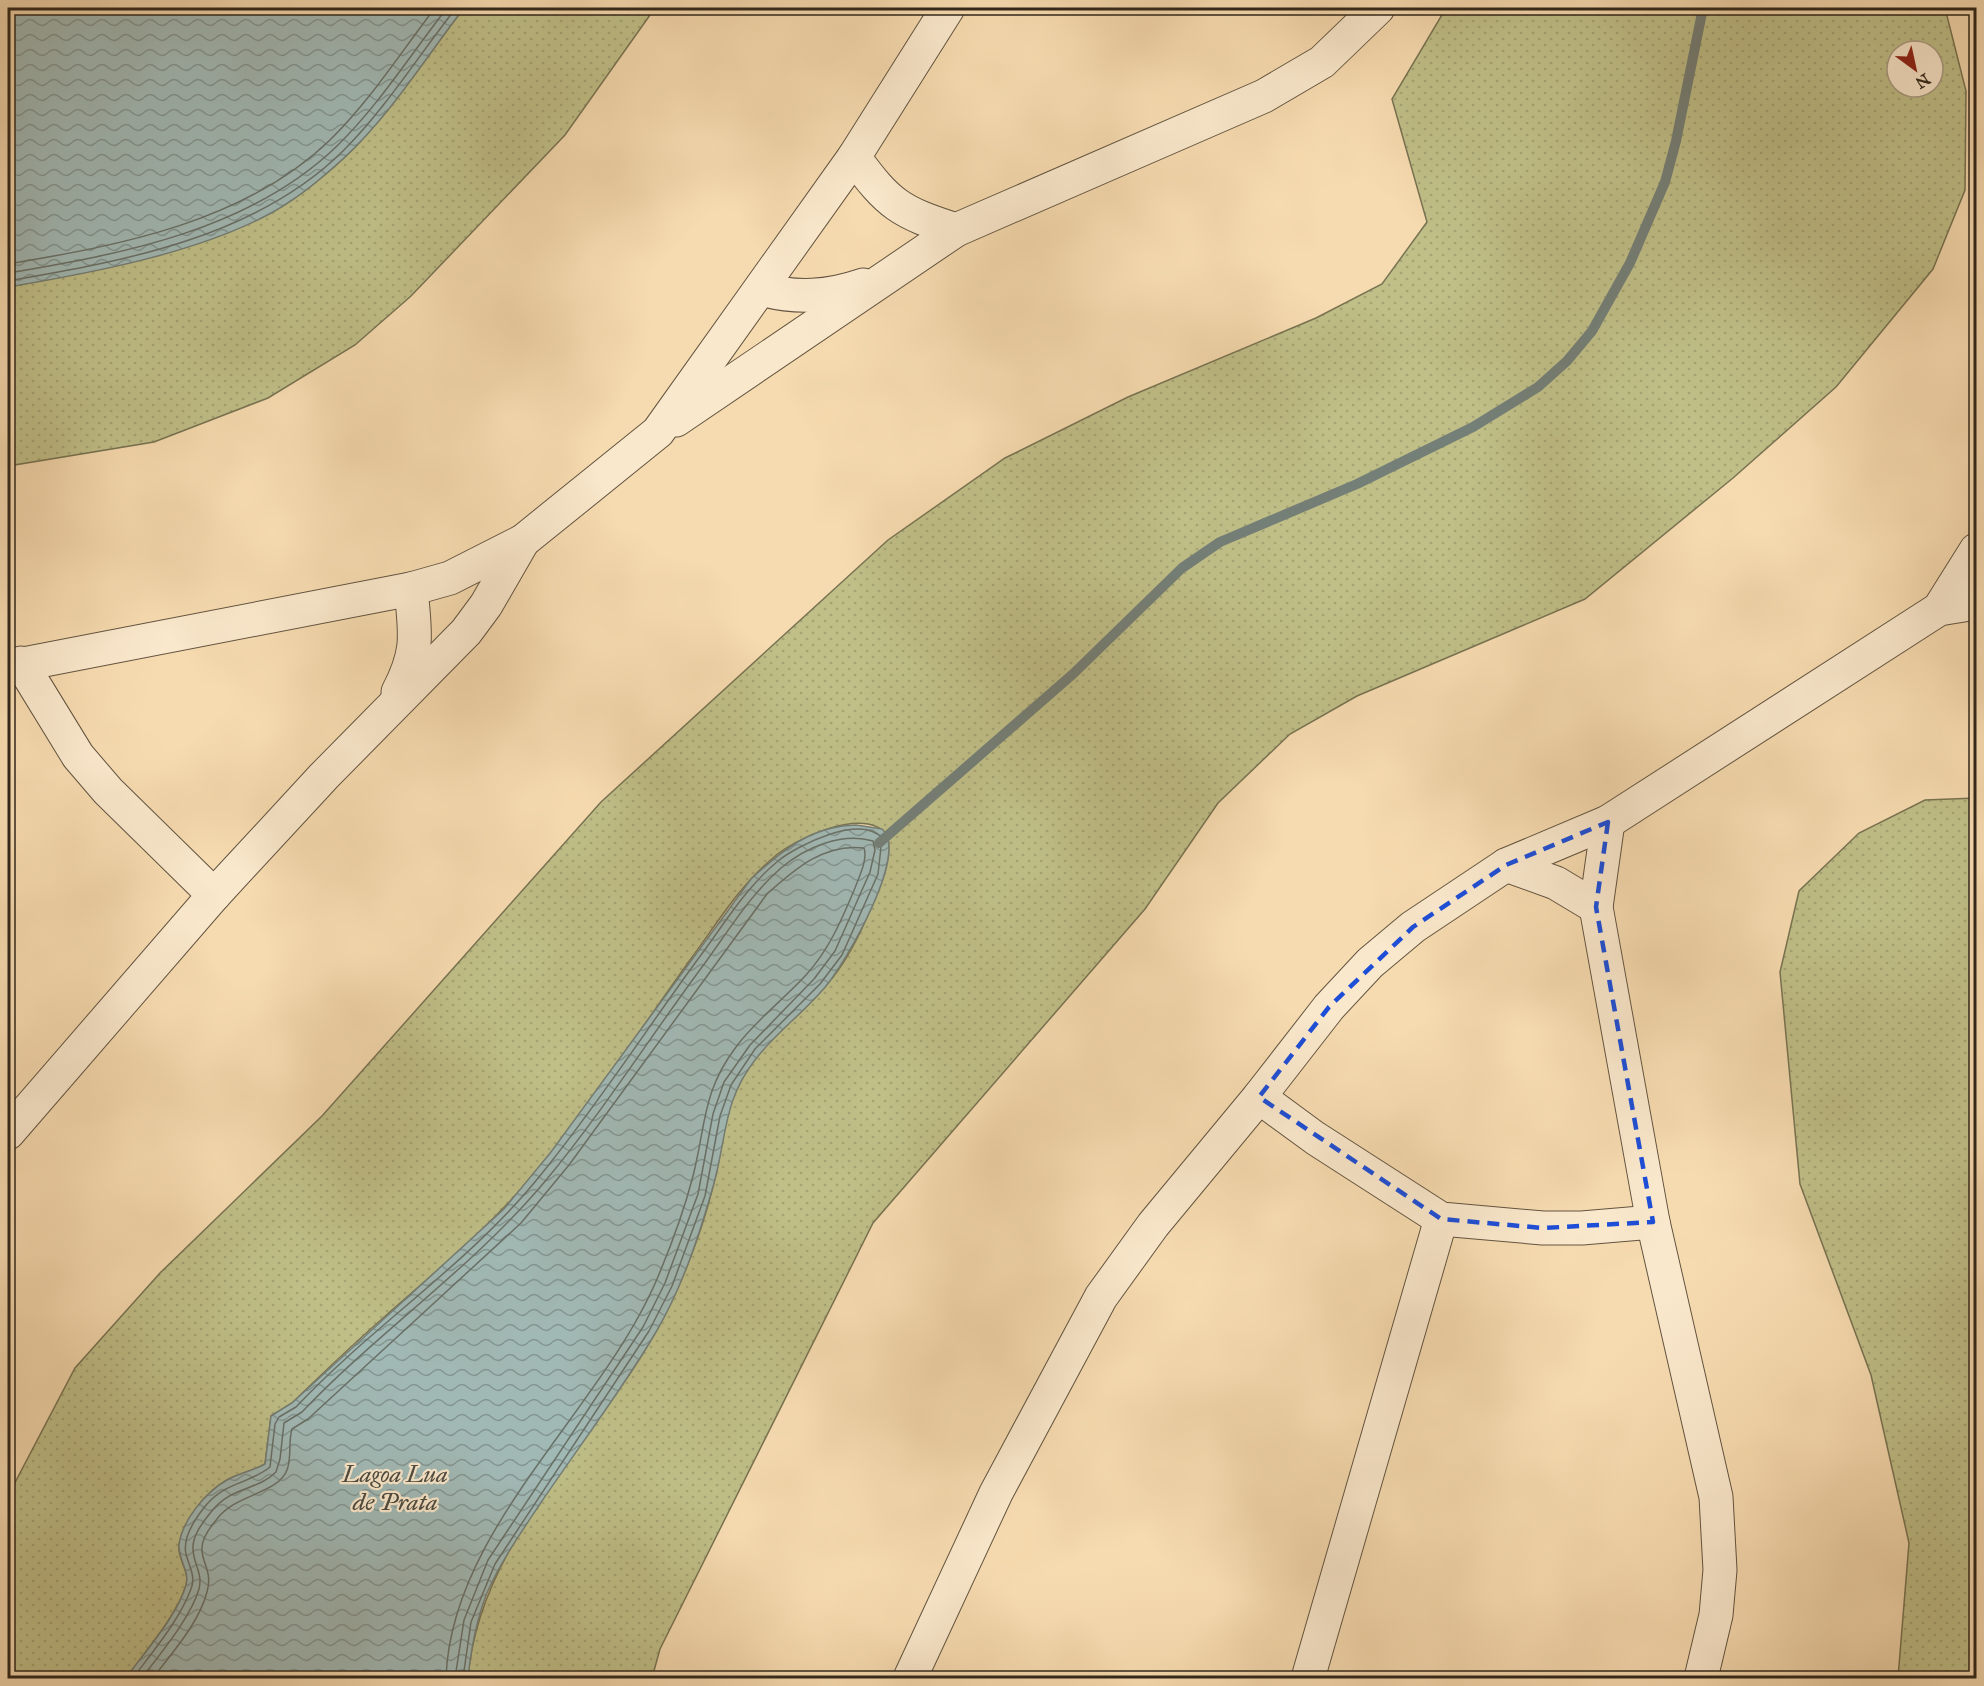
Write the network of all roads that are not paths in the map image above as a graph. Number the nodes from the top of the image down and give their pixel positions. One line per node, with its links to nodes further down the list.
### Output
1 (948, 8): 3 (street)
2 (1378, 8): 4 (street)
3 (854, 157): 4 (street); 6 (street)
4 (956, 230): 5 (street)
5 (890, 275): 6 (street); 7 (street)
6 (761, 289): 7 (street)
7 (658, 432): 8 (street)
8 (523, 541): 10 (street); 14 (street)
9 (1977, 550): 12 (street)
10 (411, 589): 13 (street); 14 (street)
11 (1977, 603): 12 (street)
12 (1939, 609): 15 (street)
13 (14, 665): 17 (street)
14 (390, 707): 17 (street)
15 (1608, 822): 16 (street); 18 (street)
16 (1506, 865): 18 (street); 19 (street)
17 (214, 895): 20 (street)
18 (1596, 908): 22 (street)
19 (1259, 1097): 21 (street); 23 (street)
20 (8, 1133)
21 (1441, 1219): 22 (street); 24 (street)
22 (1653, 1222): 25 (street)
23 (910, 1678)
24 (1308, 1678)
25 (1701, 1678)

